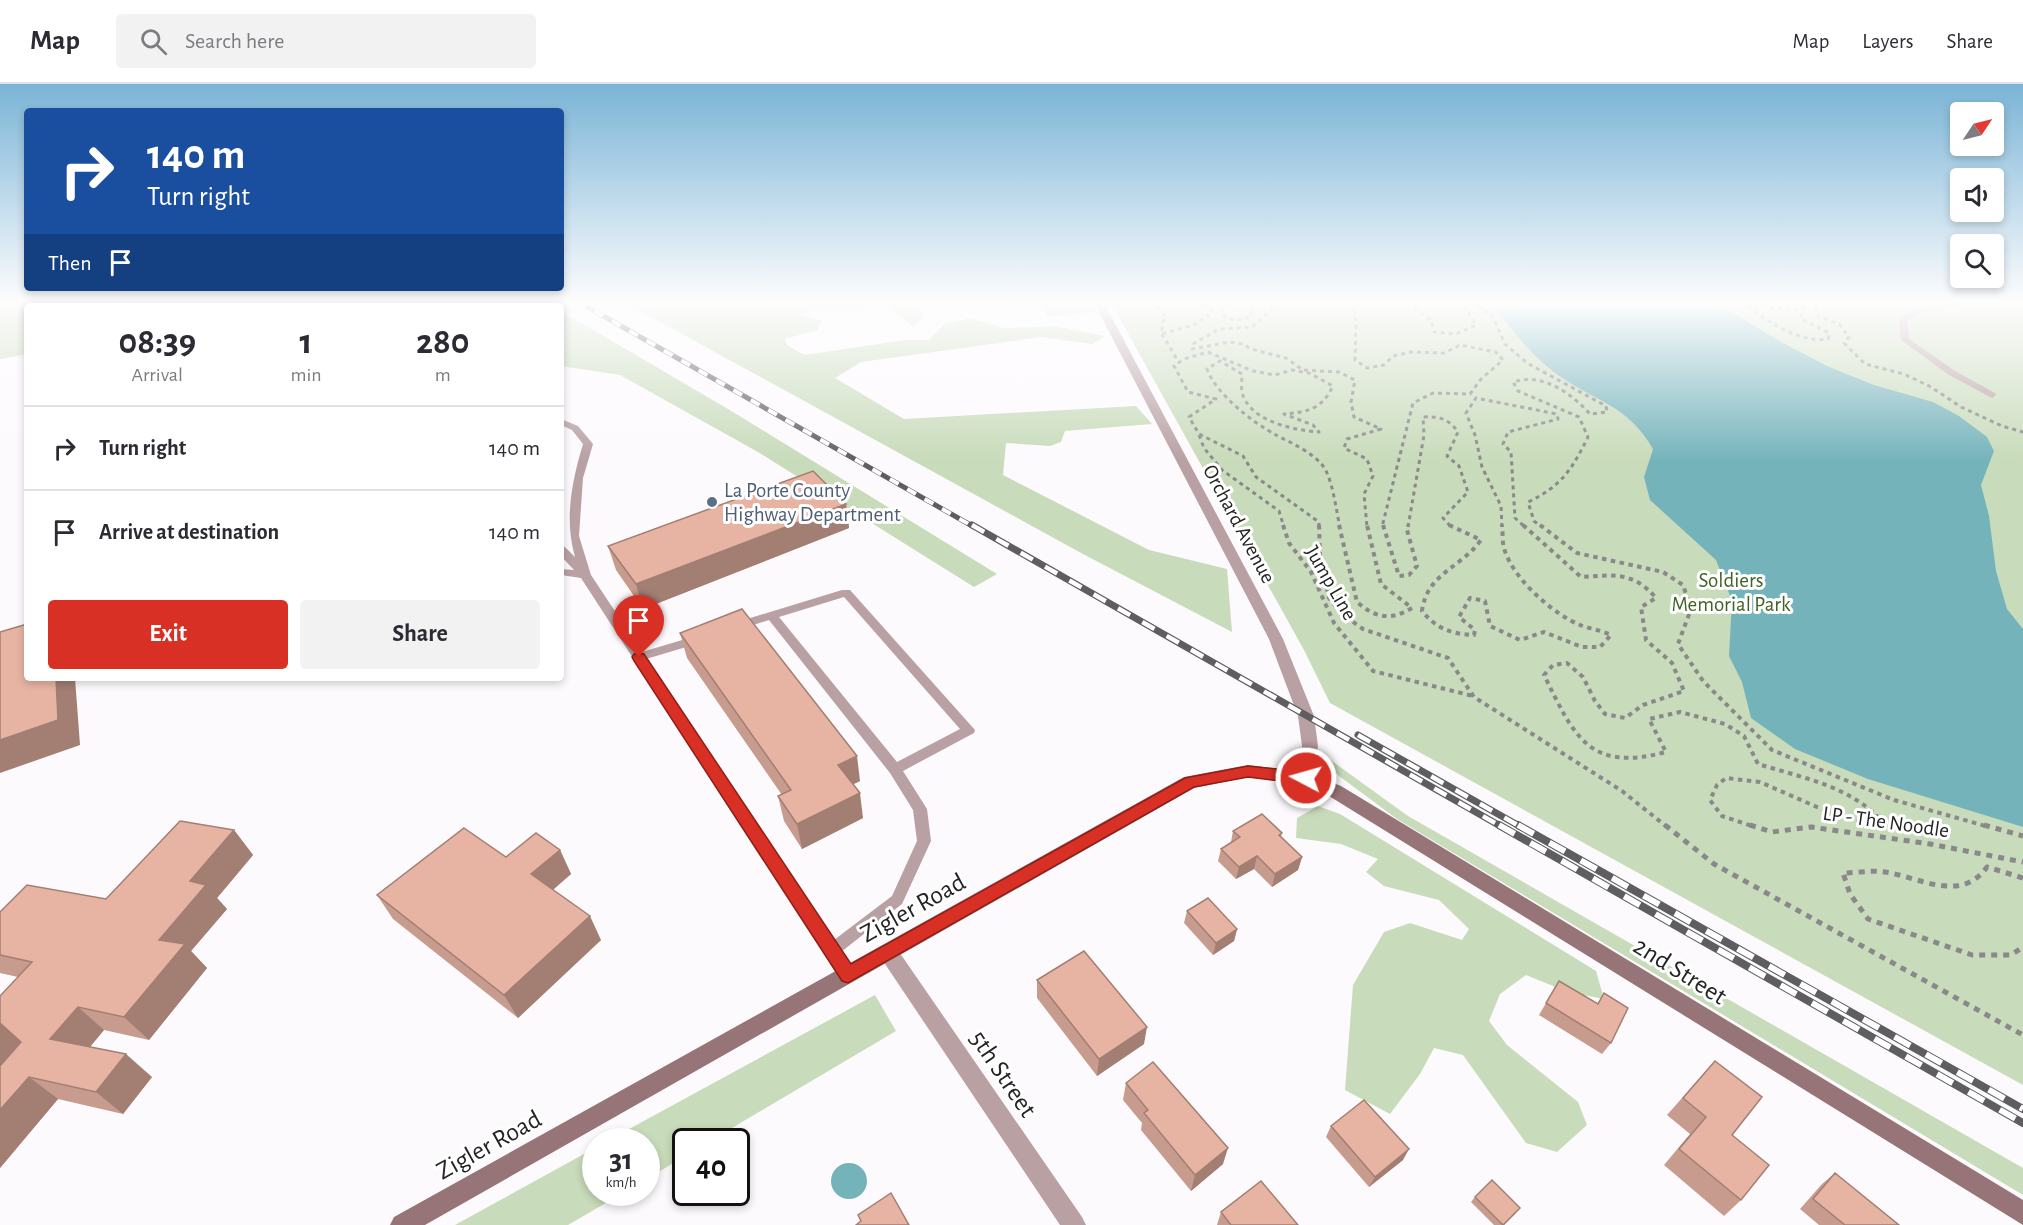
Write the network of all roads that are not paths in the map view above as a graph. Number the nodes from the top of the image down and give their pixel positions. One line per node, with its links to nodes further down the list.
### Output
1 (1126, 354): 11 (street, Orchard Avenue)
2 (1925, 354): 3 (lane)
3 (1992, 394)
4 (564, 423): 7 (lane)
5 (564, 552): 7 (lane)
6 (564, 572): 7 (lane)
7 (585, 575): 9 (lane)
8 (772, 616): 9 (lane); 10 (lane); 10 (lane)
9 (639, 657): 12 (lane)
10 (895, 769): 12 (lane)
11 (1306, 778): 13 (street, Zigler Road); 15 (street, 2nd Street)
12 (832, 950): 14 (lane)
13 (888, 952): 14 (street, Zigler Road); 17 (street, 5th Street)
14 (848, 975): 16 (street, Zigler Road)
15 (2023, 1213)
16 (402, 1225)
17 (1074, 1225)

